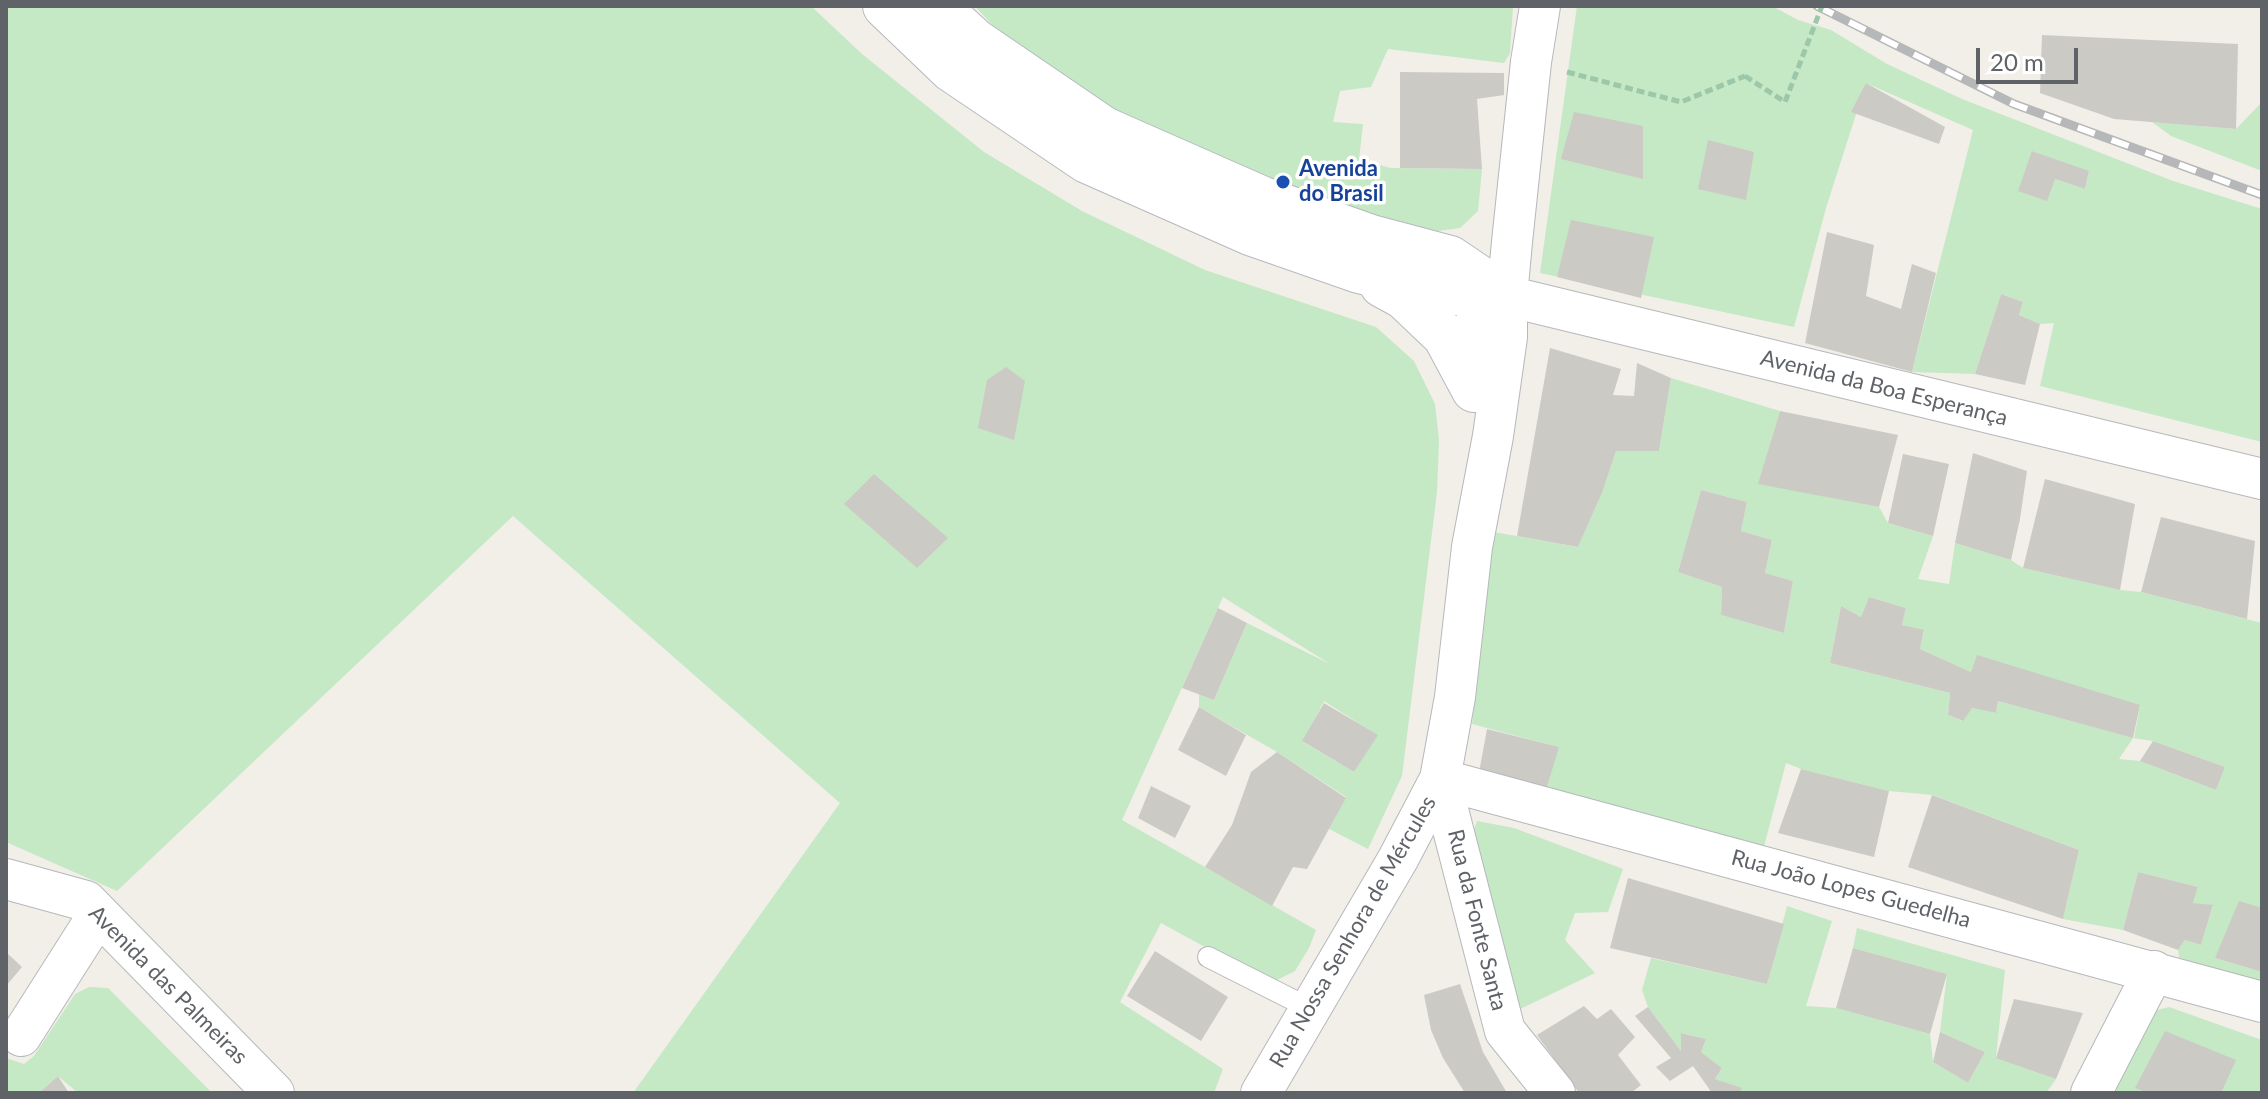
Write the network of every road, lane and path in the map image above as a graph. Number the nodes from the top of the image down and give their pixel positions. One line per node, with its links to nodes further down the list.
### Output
1 (885, 6): 6 (main road)
2 (937, 6): 7 (main road)
3 (1540, 6): 5 (street, Rua Nossa Senhora de Mércules)
4 (1822, 6): 5 (path, bridge)
5 (1531, 62): 7 (street, Rua Nossa Senhora de Mércules)
6 (1359, 271): 7 (main road); 8 (main road)
7 (1507, 296): 8 (street, Rua Nossa Senhora de Mércules); 9 (street, Avenida da Boa Esperança); 10 (street, Rua Nossa Senhora de Mércules)
8 (1474, 390): 10 (street, Rua Nossa Senhora de Mércules)
9 (2262, 479)
10 (1483, 485): 11 (street, Rua Nossa Senhora de Mércules)
11 (1440, 779): 15 (street, Rua João Lopes Guedelha); 17 (street, Rua Nossa Senhora de Mércules); 21 (street, Rua da Fonte Santa)
12 (6, 879): 13 (street, Avenida das Palmeiras)
13 (98, 915): 18 (street); 19 (street, Avenida das Palmeiras)
14 (1208, 957): 17 (lane)
15 (2154, 971): 16 (street, Rua João Lopes Guedelha); 22 (street)
16 (2262, 1002)
17 (1309, 1008): 20 (street, Rua Nossa Senhora de Mércules)
18 (21, 1036)
19 (274, 1093)
20 (1261, 1093)
21 (1555, 1093)
22 (2091, 1093)

